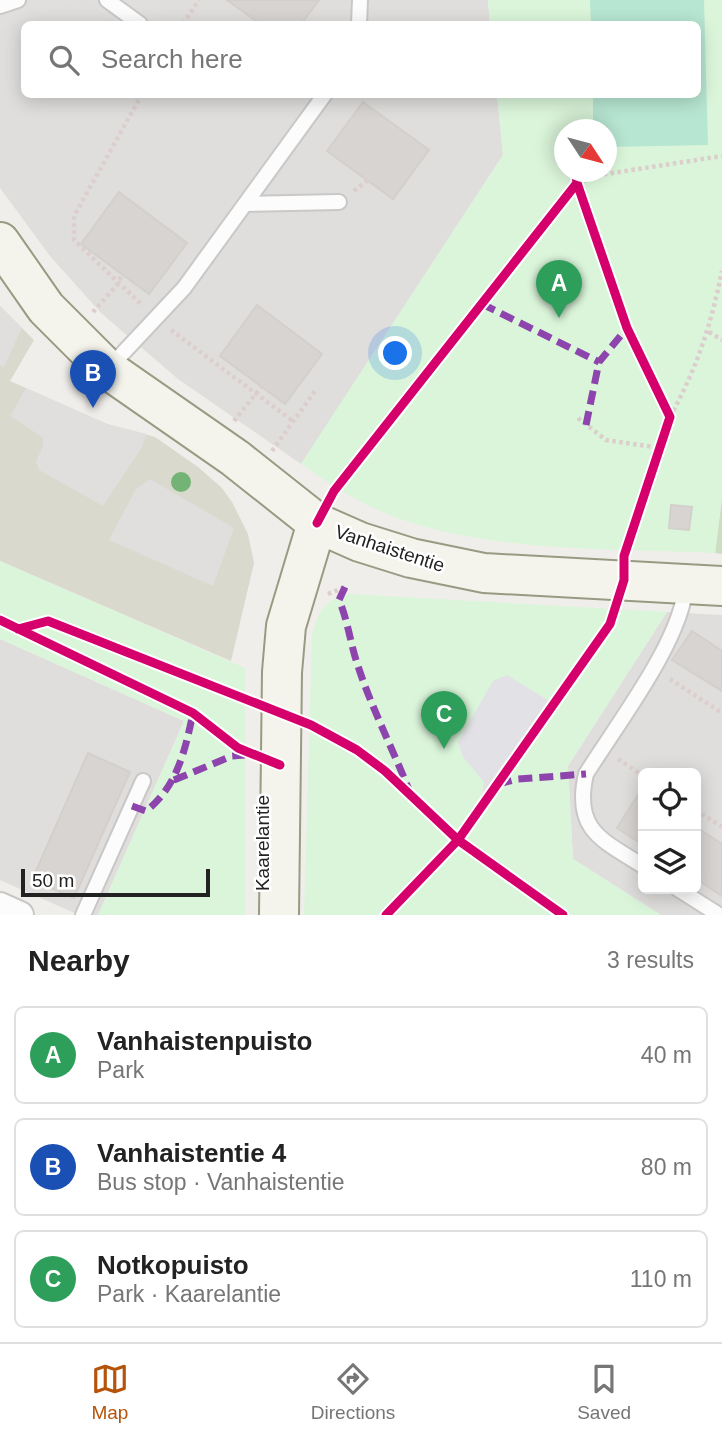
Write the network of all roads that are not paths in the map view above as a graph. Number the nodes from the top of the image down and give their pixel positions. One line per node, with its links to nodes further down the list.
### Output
1 (18, 0): 4 (lane)
2 (107, 0): 5 (lane)
3 (359, 0): 6 (lane)
4 (0, 6)
5 (136, 21)
6 (359, 21)
7 (322, 98): 9 (lane)
8 (339, 202): 9 (lane)
9 (246, 204): 11 (lane)
10 (0, 242): 11 (main road, Vanhaistentie)
11 (107, 369): 12 (main road, Vanhaistentie)
12 (317, 523): 13 (main road, Vanhaistentie); 20 (main road, Kaarelantie)
13 (704, 585): 15 (lane)
14 (143, 781): 19 (lane)
15 (638, 863)
16 (686, 894): 21 (lane)
17 (0, 906): 18 (street)
18 (20, 915)
19 (83, 915)
20 (279, 915)
21 (719, 915)

